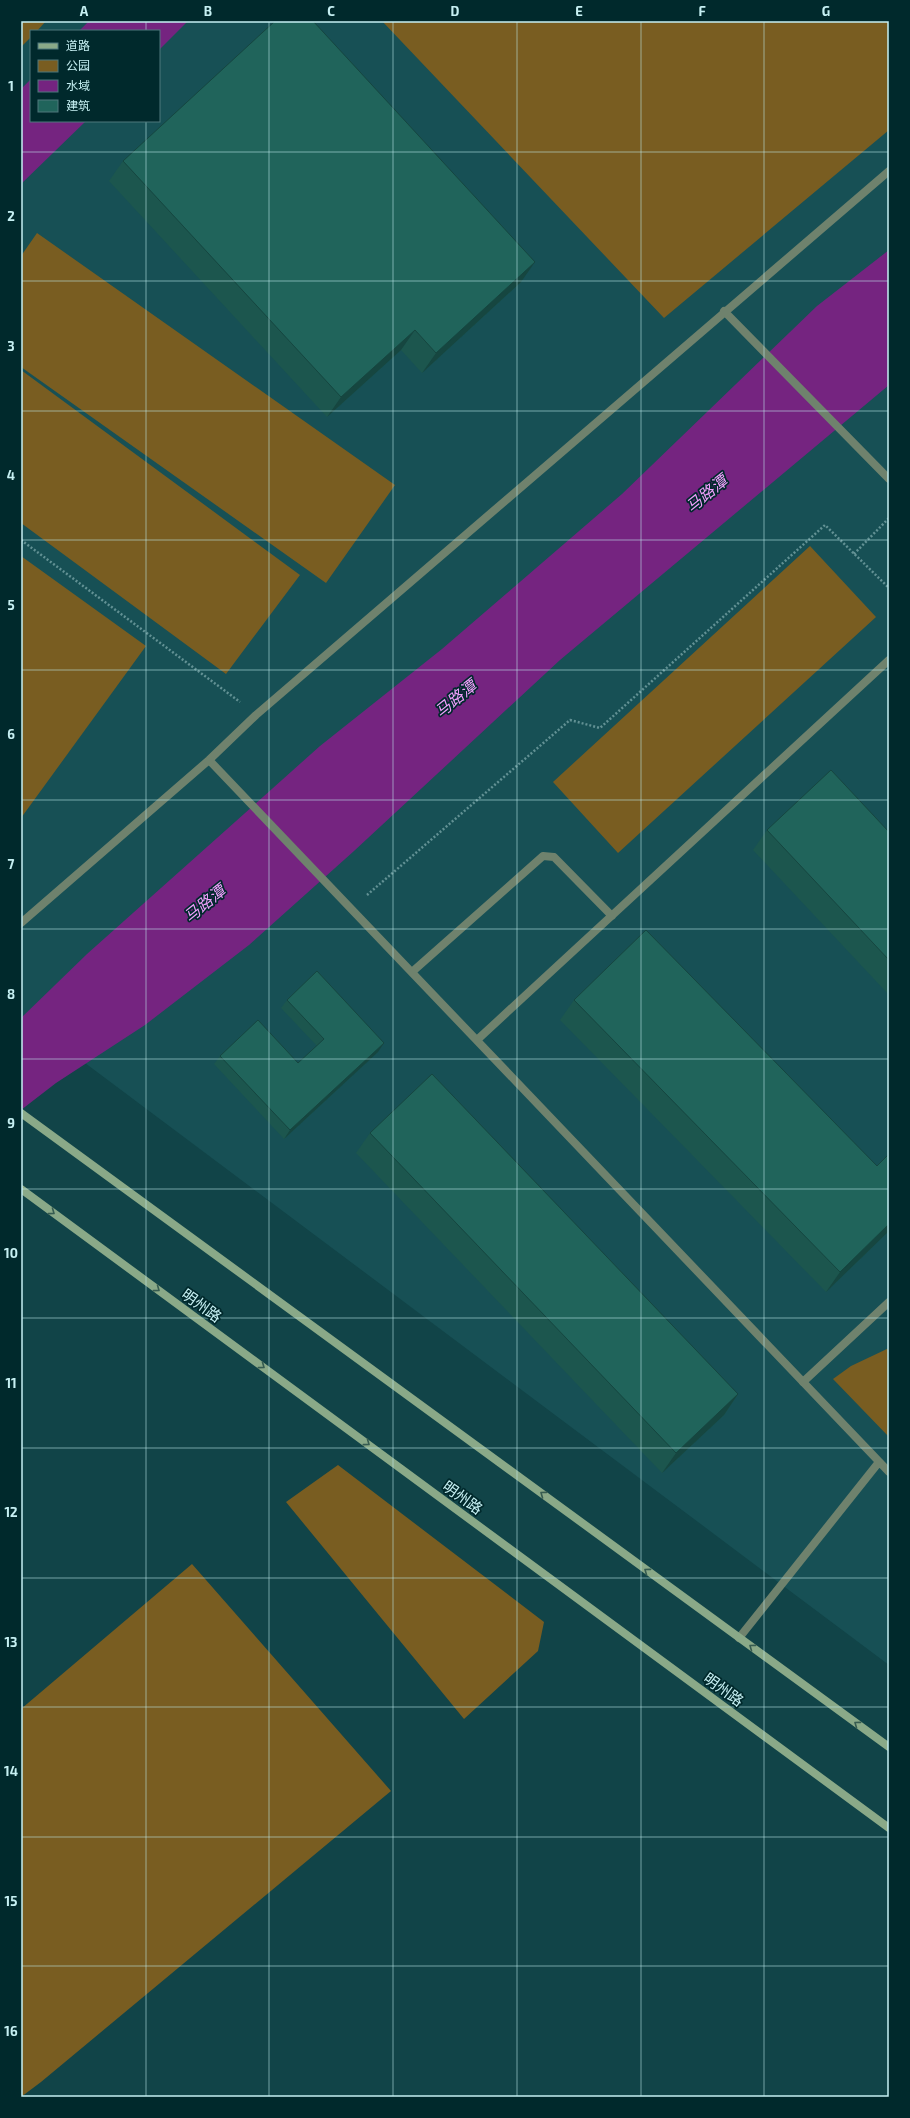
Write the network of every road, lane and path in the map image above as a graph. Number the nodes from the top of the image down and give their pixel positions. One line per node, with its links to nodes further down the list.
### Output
1 (889, 171): 2 (street)
2 (724, 311): 3 (street); 9 (street)
3 (889, 480)
4 (889, 518): 6 (path)
5 (21, 540): 9 (path)
6 (854, 554): 7 (path); 11 (path)
7 (889, 588)
8 (889, 660): 12 (street)
9 (256, 715): 10 (street)
10 (209, 760): 11 (street); 13 (street)
11 (352, 908): 14 (street)
12 (612, 916): 14 (street); 15 (street)
13 (21, 923)
14 (412, 972): 15 (street)
15 (477, 1040): 19 (street)
16 (23, 1114): 22 (main road, one-way to 16)
17 (21, 1189): 24 (main road, 明州路, one-way to 24)
18 (889, 1302): 19 (street)
19 (802, 1382): 20 (street)
20 (879, 1462): 21 (street); 22 (street)
21 (889, 1472)
22 (739, 1638): 23 (main road, one-way to 22)
23 (889, 1747)
24 (889, 1828)

